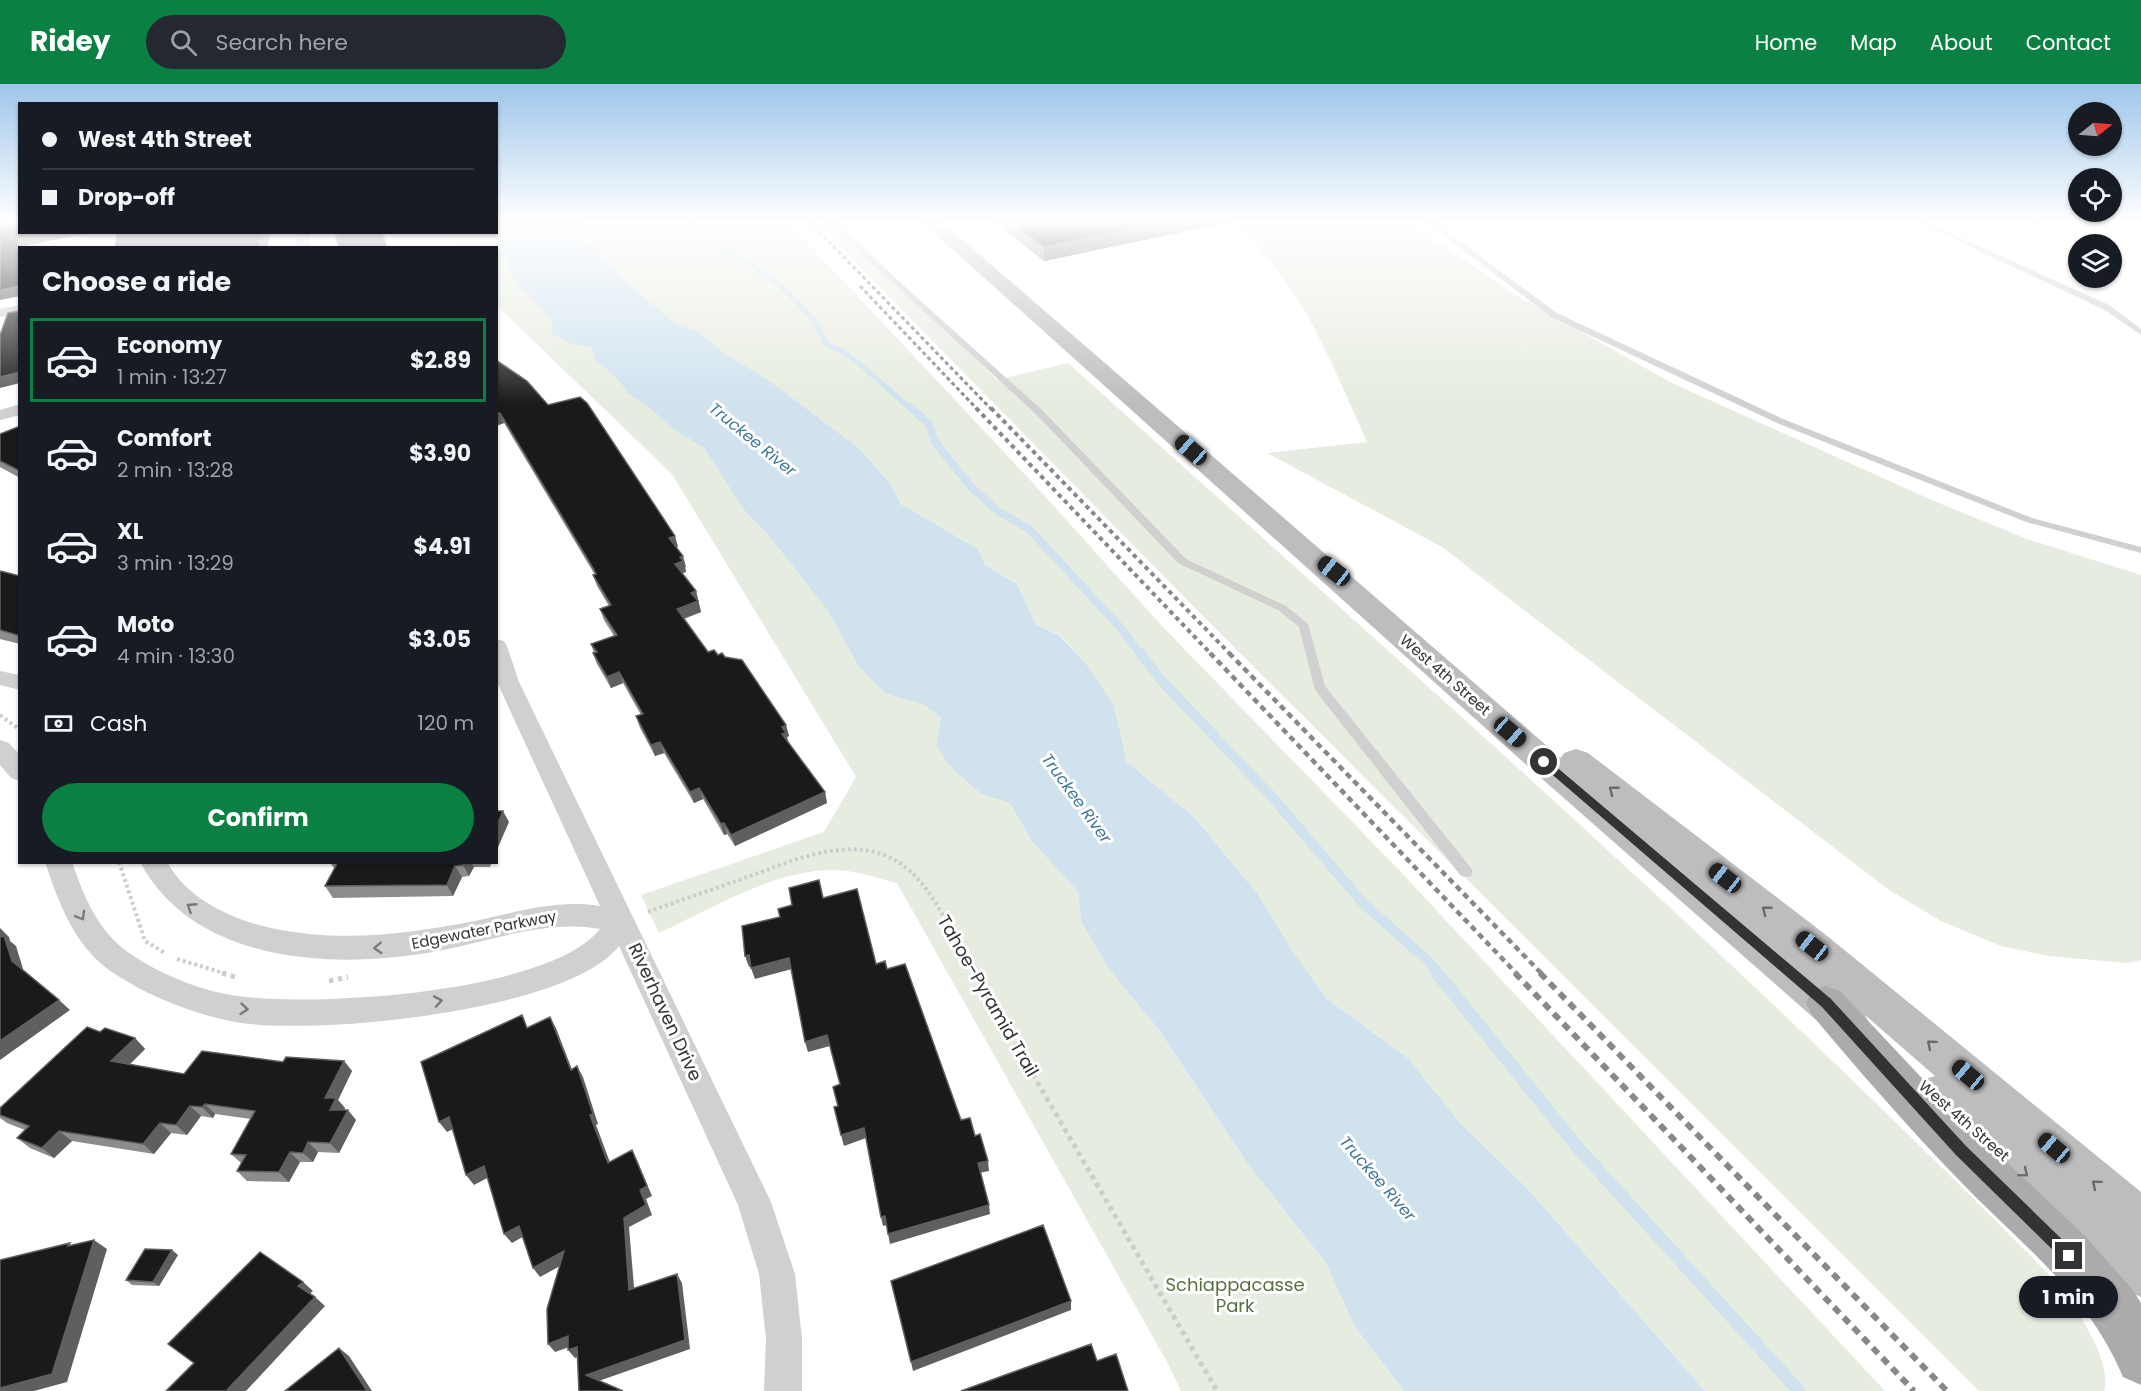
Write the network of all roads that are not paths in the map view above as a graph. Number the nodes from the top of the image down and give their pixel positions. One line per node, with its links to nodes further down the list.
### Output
1 (895, 282): 19 (lane)
2 (1000, 282): 10 (main road, West 4th Street)
3 (1510, 282): 11 (lane)
4 (2050, 282): 7 (lane)
5 (18, 309): 6 (street)
6 (0, 313)
7 (2141, 333)
8 (18, 410): 9 (street)
9 (0, 415)
10 (1298, 543): 21 (main road, West 4th Street); 22 (main road, West 4th Street, one-way to 10)
11 (2141, 550)
12 (498, 652): 20 (street, Riverhaven Drive)
13 (0, 678): 14 (street)
14 (18, 682)
15 (0, 750): 16 (street)
16 (18, 770)
17 (59, 864): 20 (street, one-way to 20)
18 (154, 864): 20 (street, Edgewater Parkway, one-way to 18)
19 (1466, 872)
20 (621, 921): 25 (street, Riverhaven Drive)
21 (1826, 1003): 23 (main road, West 4th Street, one-way to 23); 24 (main road)
22 (2141, 1221)
23 (2141, 1273)
24 (2141, 1359)
25 (783, 1391)

